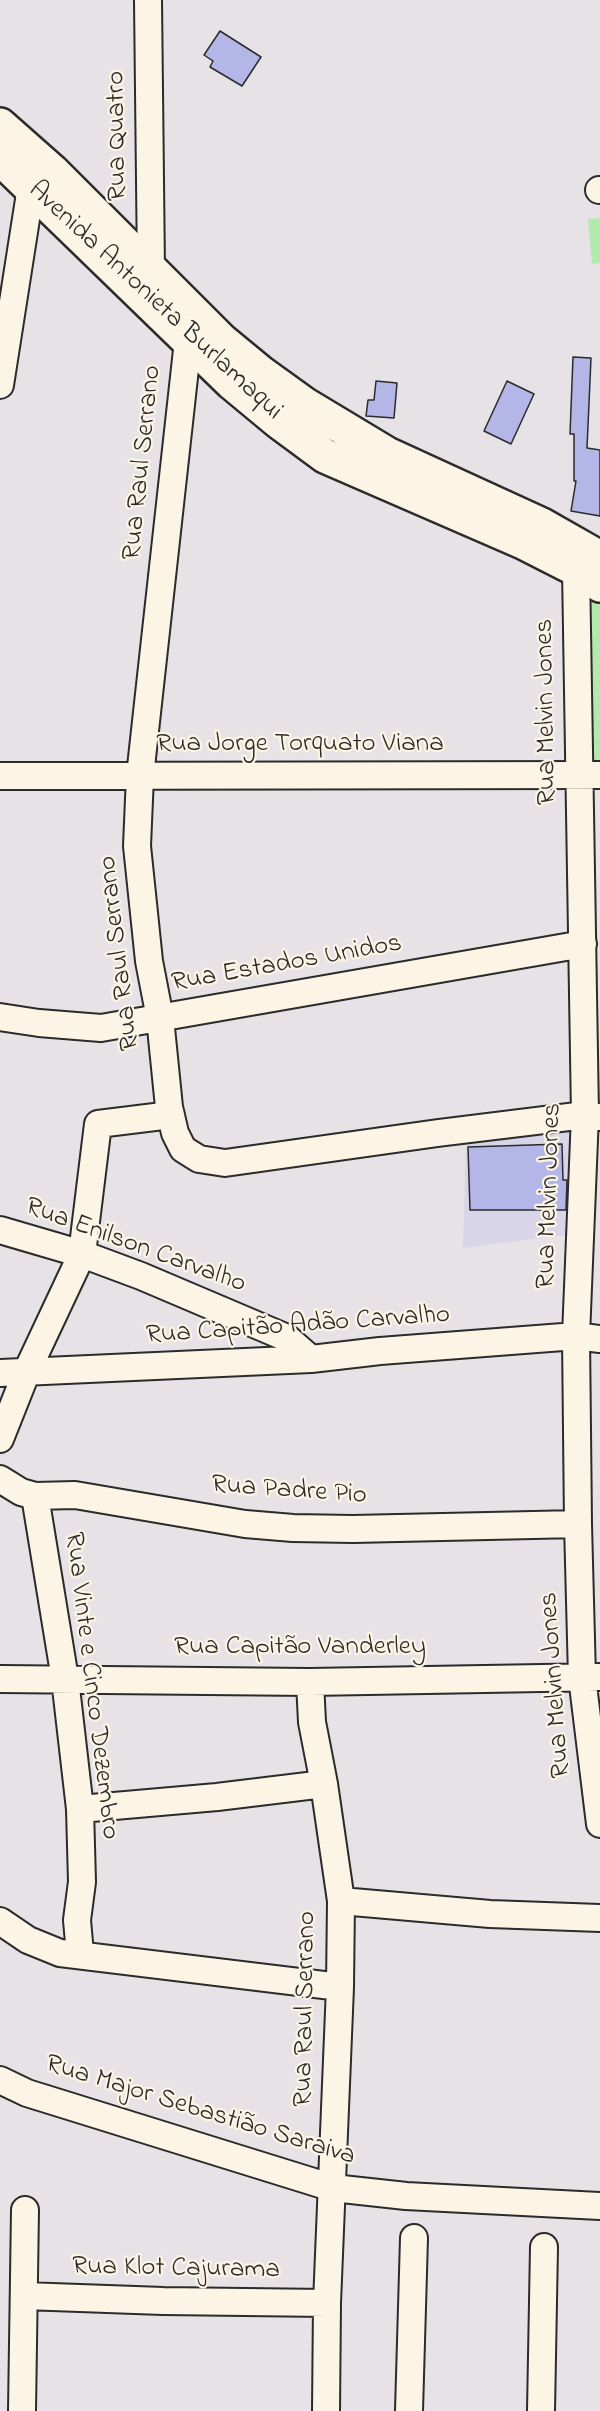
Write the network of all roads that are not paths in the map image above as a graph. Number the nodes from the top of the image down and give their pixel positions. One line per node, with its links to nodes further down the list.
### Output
1 (148, 0): 6 (street, Rua Quatro)
2 (0, 125): 4 (main road, Avenida Antonieta Burlamaqui)
3 (0, 158): 4 (main road, Avenida Antonieta Burlamaqui)
4 (39, 176): 5 (main road, Avenida Antonieta Burlamaqui); 8 (street)
5 (66, 203): 6 (main road, Avenida Antonieta Burlamaqui); 7 (main road, Avenida Antonieta Burlamaqui)
6 (151, 270): 9 (main road, Avenida Antonieta Burlamaqui)
7 (188, 340): 9 (main road, Avenida Antonieta Burlamaqui); 12 (street, Rua Raul Serrano)
8 (0, 385)
9 (408, 478): 10 (main road, Avenida Antonieta Burlamaqui)
10 (592, 571): 13 (street, Rua Melvin Jones)
11 (0, 776): 12 (street, Rua Jorge Torquato Viana)
12 (140, 776): 13 (street, Rua Jorge Torquato Viana); 16 (street, Rua Raul Serrano)
13 (590, 776): 14 (street, Rua Melvin Jones)
14 (583, 944): 16 (street, Rua Estados Unidos); 18 (street, Rua Melvin Jones)
15 (0, 1017): 16 (street, Rua Estados Unidos)
16 (160, 1018): 17 (street, Rua Raul Serrano)
17 (171, 1115): 18 (street, Rua Raul Serrano); 21 (street)
18 (593, 1116): 20 (street, Rua Melvin Jones)
19 (0, 1230): 21 (street, Rua Enilson Carvalho)
20 (590, 1230): 22 (street, Rua Melvin Jones)
21 (82, 1254): 23 (street, Rua Enilson Carvalho); 24 (street)
22 (588, 1337): 23 (street, Rua Capitão Adão Carvalho); 29 (street, Rua Melvin Jones)
23 (311, 1359): 24 (street, Rua Capitão Adão Carvalho)
24 (27, 1371): 25 (street, Rua Capitão Adão Carvalho); 26 (street)
25 (0, 1373)
26 (0, 1439)
27 (0, 1479): 28 (street, Rua Padre Pio)
28 (35, 1496): 29 (street, Rua Padre Pio); 32 (street, Rua Vinte e Cinco Dezembro)
29 (578, 1524): 30 (street, Rua Melvin Jones)
30 (591, 1677): 33 (street, Rua Capitão Vanderley); 36 (street, Rua Melvin Jones)
31 (0, 1679): 32 (street, Rua Capitão Vanderley)
32 (65, 1679): 33 (street, Rua Capitão Vanderley); 35 (street, Rua Vinte e Cinco Dezembro)
33 (310, 1682): 34 (street, Rua Raul Serrano)
34 (324, 1784): 35 (street); 37 (street, Rua Raul Serrano)
35 (80, 1809): 40 (street, Rua Vinte e Cinco Dezembro)
36 (600, 1824)
37 (341, 1901): 38 (street); 41 (street, Rua Raul Serrano)
38 (600, 1918)
39 (0, 1921): 40 (street)
40 (80, 1954): 41 (street)
41 (340, 1987): 43 (street, Rua Raul Serrano)
42 (0, 2080): 43 (street, Rua Major Sebastião Saraiva)
43 (333, 2188): 44 (street, Rua Major Sebastião Saraiva); 49 (street, Rua Raul Serrano)
44 (600, 2206)
45 (25, 2210): 48 (street)
46 (414, 2238): 52 (street)
47 (544, 2247): 53 (street)
48 (24, 2296): 49 (street, Rua Klot Cajurama); 50 (street)
49 (327, 2303): 51 (street, Rua Raul Serrano)
50 (22, 2411)
51 (326, 2411)
52 (409, 2411)
53 (541, 2411)

